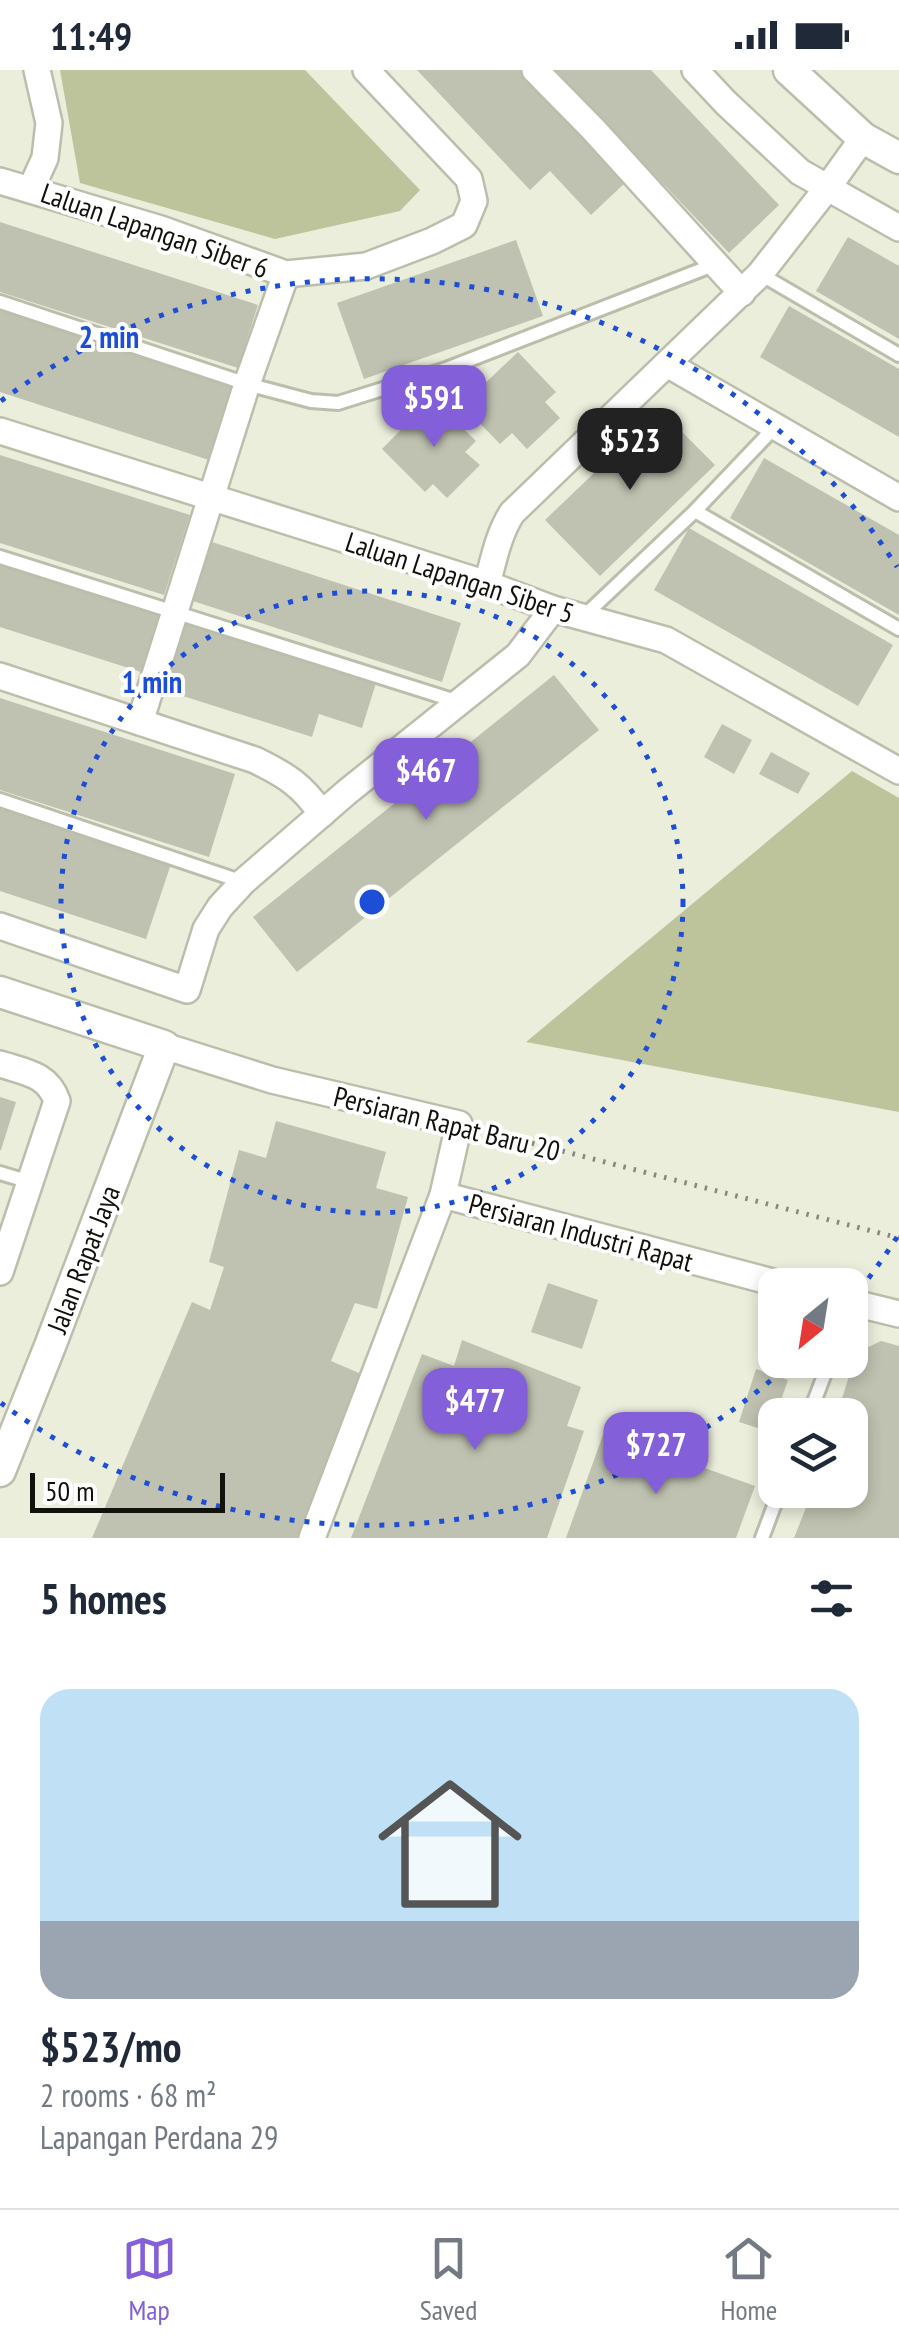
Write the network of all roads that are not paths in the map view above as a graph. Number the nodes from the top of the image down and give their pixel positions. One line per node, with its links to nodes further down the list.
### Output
1 (37, 70): 10 (street)
2 (366, 70): 13 (street, Laluan Lapangan Siber 6)
3 (534, 70): 12 (street)
4 (695, 70): 9 (street)
5 (789, 70): 6 (street)
6 (862, 138): 7 (street); 9 (street)
7 (899, 158)
8 (0, 181): 10 (street, Laluan Lapangan Siber 6)
9 (828, 187): 11 (street); 14 (street)
10 (31, 189): 13 (street, Laluan Lapangan Siber 6)
11 (899, 228)
12 (716, 264): 14 (street); 18 (lane)
13 (286, 274): 18 (street)
14 (751, 283): 16 (lane); 17 (street)
15 (0, 302): 18 (lane)
16 (899, 355)
17 (666, 364): 19 (street); 25 (street)
18 (247, 384): 21 (street)
19 (775, 427): 22 (street); 23 (lane)
20 (0, 431): 21 (street, Laluan Lapangan Siber 5)
21 (212, 497): 25 (street, Laluan Lapangan Siber 5); 27 (street)
22 (899, 498)
23 (695, 511): 28 (lane); 29 (lane)
24 (0, 557): 27 (lane)
25 (487, 584): 26 (street, Laluan Lapangan Siber 5)
26 (553, 609): 28 (street, Laluan Lapangan Siber 5); 31 (street)
27 (174, 613): 31 (lane); 32 (street)
28 (584, 618): 33 (street, Laluan Lapangan Siber 5)
29 (899, 630)
30 (0, 676): 32 (street)
31 (459, 702): 35 (street)
32 (140, 722): 35 (street)
33 (899, 771)
34 (0, 800): 36 (lane)
35 (322, 814): 36 (street)
36 (243, 882): 37 (street)
37 (0, 926)
38 (0, 992): 39 (street, Persiaran Rapat Baru 20)
39 (164, 1046): 43 (street, Persiaran Rapat Baru 20); 48 (street, Jalan Rapat Jaya)
40 (0, 1064): 42 (street)
41 (0, 1172): 42 (lane)
42 (30, 1182): 44 (street)
43 (443, 1196): 45 (street, Persiaran Industri Rapat); 50 (street, Persiaran Industri Rapat)
44 (0, 1272)
45 (758, 1278)
46 (868, 1308): 47 (street)
47 (899, 1314)
48 (0, 1472)
49 (773, 1508): 51 (lane)
50 (312, 1538)
51 (762, 1538)

